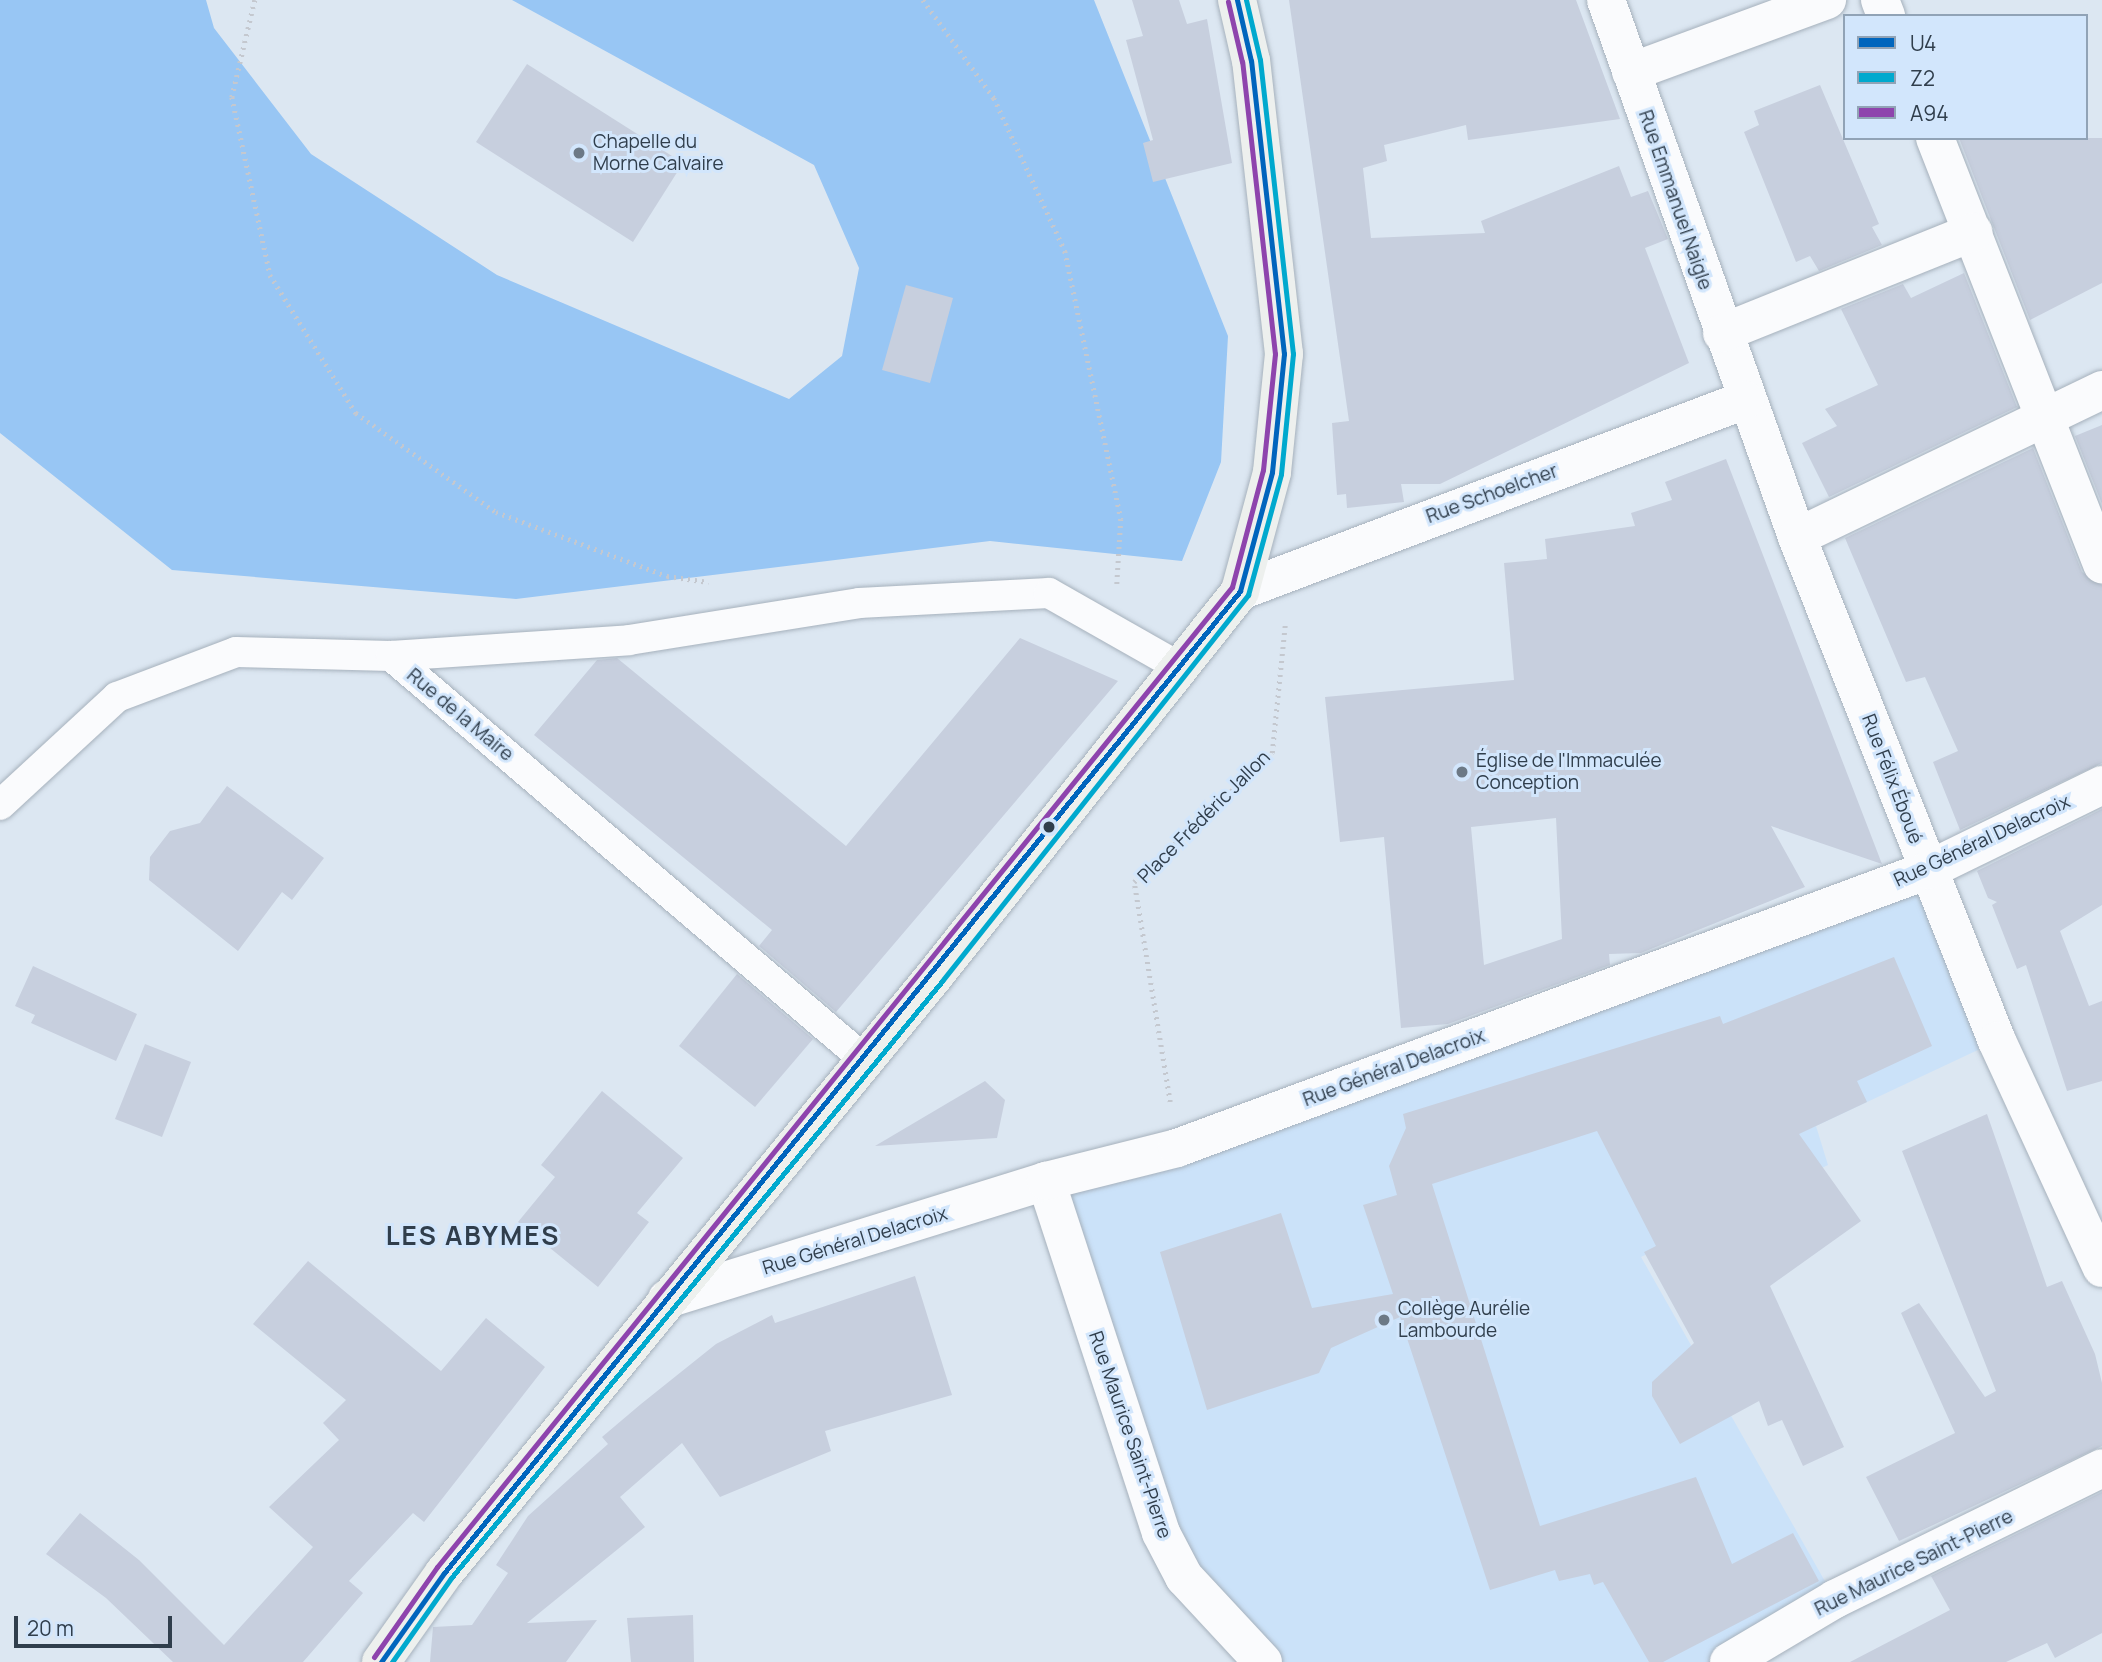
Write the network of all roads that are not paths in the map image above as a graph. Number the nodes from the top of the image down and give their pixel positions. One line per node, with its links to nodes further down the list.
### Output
1 (1237, 0): 13 (main road)
2 (1606, 0): 4 (street, Rue Emmanuel Naigle)
3 (1827, 0): 4 (street)
4 (1631, 72): 7 (street, Rue Emmanuel Naigle)
5 (1936, 140): 6 (street)
6 (1973, 232): 7 (street); 10 (street)
7 (1722, 333): 9 (street, Rue Emmanuel Naigle)
8 (2102, 390): 10 (street)
9 (1745, 400): 11 (street, Rue Félix Éboué); 13 (street, Rue Schoelcher)
10 (2046, 414): 11 (street); 12 (street)
11 (1797, 537): 18 (street, Rue Félix Éboué)
12 (2102, 564)
13 (1240, 591): 15 (main road)
14 (391, 656): 15 (lane); 17 (lane, Rue de la Maire); 19 (lane, Rue de la Maire)
15 (1179, 667): 19 (main road)
16 (2102, 785): 18 (street, Rue Général Delacroix)
17 (0, 805)
18 (1928, 870): 20 (street, Rue Général Delacroix); 21 (street, Rue Félix Éboué)
19 (865, 1060): 22 (main road)
20 (1046, 1181): 22 (street, Rue Général Delacroix); 25 (street, Rue Maurice Saint-Pierre)
21 (2102, 1268)
22 (667, 1299): 24 (main road)
23 (2102, 1468): 26 (street, Rue Maurice Saint-Pierre)
24 (381, 1662)
25 (1263, 1662)
26 (1729, 1662)

